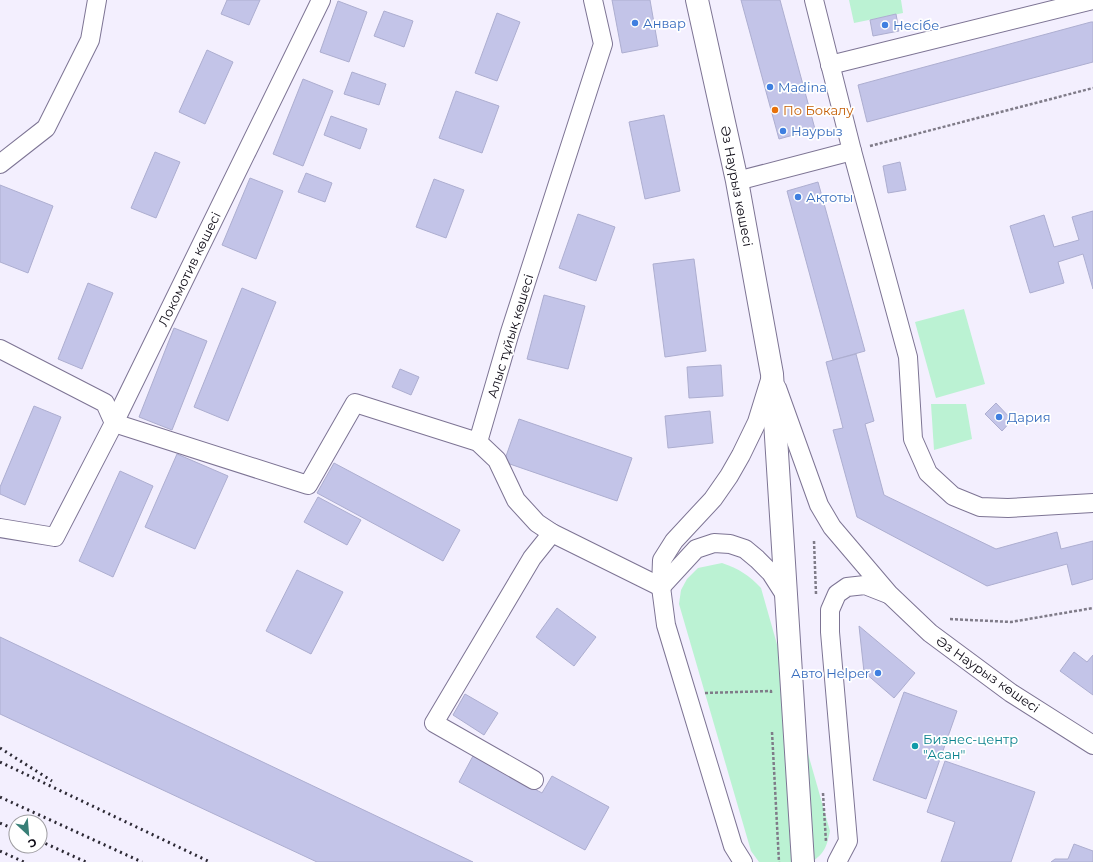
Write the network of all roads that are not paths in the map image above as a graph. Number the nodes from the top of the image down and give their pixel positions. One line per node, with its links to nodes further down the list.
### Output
1 (97, 0): 9 (street)
2 (321, 0): 13 (street, Локомотив көшесі)
3 (593, 0): 14 (street, Алыс тұйық көшесі)
4 (696, 0): 10 (main road, Әз Наурыз көшесі)
5 (814, 0): 7 (street)
6 (1093, 0): 7 (street)
7 (830, 65): 8 (street)
8 (852, 151): 10 (street); 15 (street)
9 (0, 164)
10 (737, 181): 12 (main road, Әз Наурыз көшесі)
11 (0, 349): 13 (street)
12 (772, 374): 18 (street); 19 (street, Әз Наурыз көшесі); 20 (main road, Әз Наурыз көшесі)
13 (114, 423): 14 (street); 16 (street, Локомотив көшесі)
14 (478, 442): 17 (street)
15 (1093, 503)
16 (0, 528)
17 (552, 533): 18 (street); 22 (street)
18 (660, 588): 20 (street); 23 (street)
19 (889, 594): 21 (street, Әз Наурыз көшесі); 25 (street)
20 (787, 598): 24 (main road, Әз Наурыз көшесі)
21 (1093, 745)
22 (534, 780)
23 (743, 862)
24 (803, 862)
25 (837, 862)

